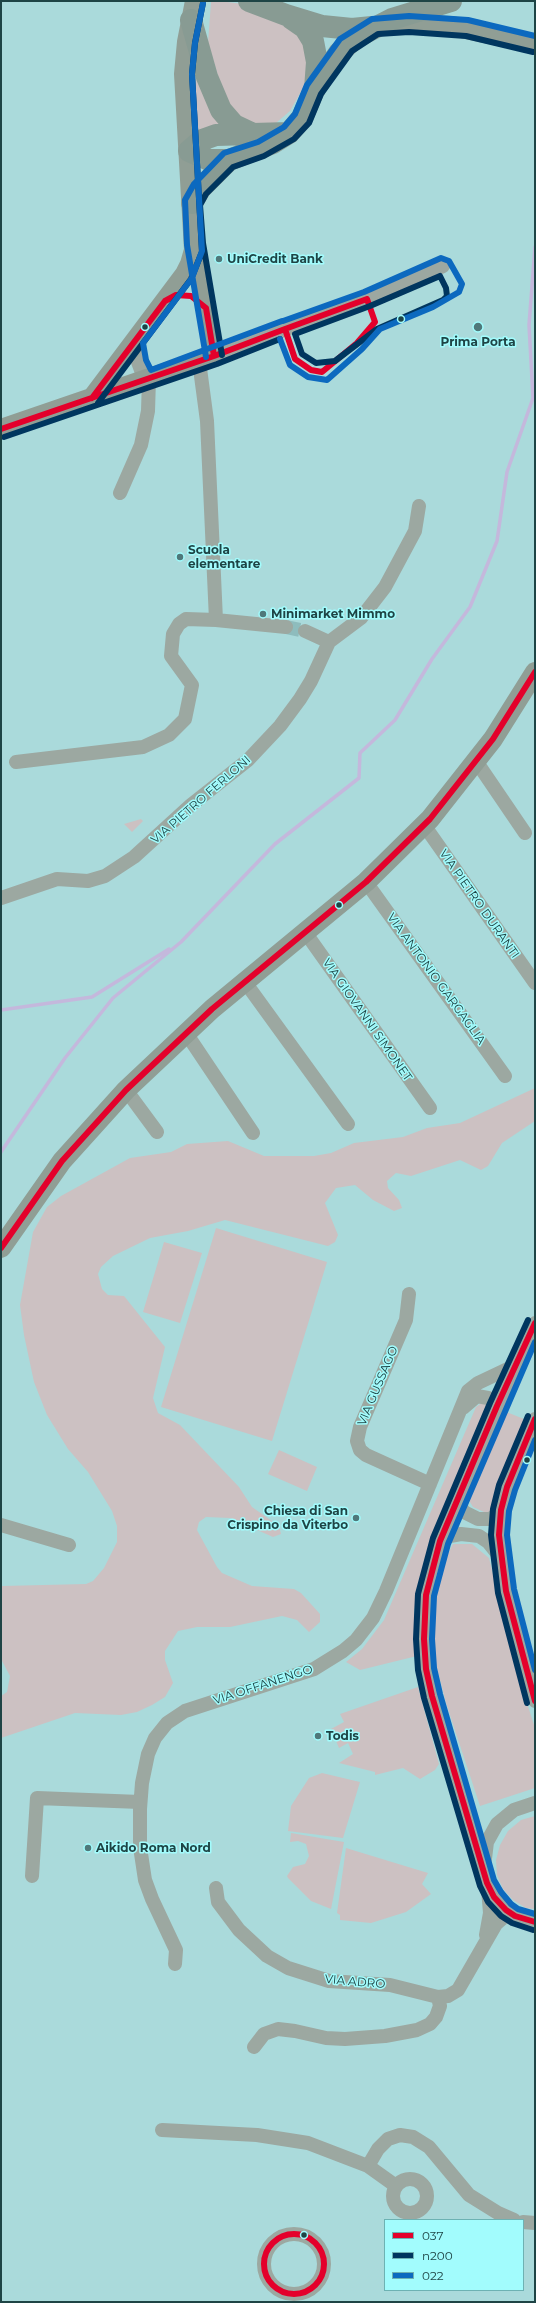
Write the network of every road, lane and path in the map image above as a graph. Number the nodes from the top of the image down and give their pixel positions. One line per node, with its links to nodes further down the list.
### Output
1 (249, 1): 4 (highway)
2 (451, 1): 5 (highway)
3 (193, 11): 9 (highway); 10 (street)
4 (286, 15): 5 (highway); 7 (highway)
5 (375, 26): 6 (street); 7 (highway)
6 (535, 44)
7 (314, 90): 8 (highway)
8 (289, 134): 9 (highway); 11 (highway)
9 (256, 135): 10 (highway)
10 (189, 151): 11 (highway); 12 (street)
11 (228, 160): 12 (highway)
12 (192, 203): 13 (street)
13 (195, 244): 15 (street); 16 (street)
14 (443, 266): 18 (street)
15 (162, 304): 16 (street); 17 (street)
16 (206, 308): 18 (street)
17 (135, 341): 19 (street); 20 (street)
18 (206, 359): 19 (street); 24 (street)
19 (149, 379): 20 (street); 22 (street)
20 (92, 398): 21 (street)
21 (1, 429)
22 (120, 493)
23 (419, 506): 27 (street)
24 (216, 620): 25 (street); 30 (street)
25 (286, 627)
26 (305, 631): 27 (street)
27 (330, 642): 34 (street, VIA PIETRO FERLONI)
28 (535, 672): 29 (street)
29 (476, 761): 31 (street); 32 (street)
30 (16, 762)
31 (424, 825): 33 (street); 37 (street, VIA PIETRO DURANTI)
32 (526, 833)
33 (366, 882): 35 (street); 39 (street, VIA ANTONIO GARGAGLIA)
34 (1, 898)
35 (305, 932): 36 (street); 41 (street, VIA GIOVANNI SIMONET)
36 (245, 982): 38 (street); 42 (street)
37 (535, 983)
38 (186, 1033): 40 (street); 44 (street)
39 (505, 1076)
40 (126, 1090): 43 (street); 45 (street)
41 (430, 1108)
42 (348, 1124)
43 (157, 1132)
44 (253, 1133)
45 (1, 1248)
46 (409, 1294): 52 (street, VIA GUSSAGO)
47 (535, 1323): 48 (street)
48 (516, 1365): 49 (street); 50 (street, VIA OFFANENGO)
49 (497, 1406): 50 (street, VIA OFFANENGO); 53 (street)
50 (462, 1410): 52 (street, VIA OFFANENGO)
51 (535, 1419): 54 (street)
52 (430, 1484): 60 (street, VIA OFFANENGO)
53 (457, 1501): 54 (street); 56 (street)
54 (501, 1510): 58 (street)
55 (1, 1525): 57 (street)
56 (440, 1541): 58 (street); 62 (street)
57 (69, 1545)
58 (500, 1557): 59 (street)
59 (535, 1701)
60 (140, 1802): 63 (street); 69 (street, VIA OFFANENGO)
61 (535, 1803): 62 (street)
62 (484, 1867): 64 (street)
63 (32, 1876)
64 (487, 1883): 66 (street); 68 (street)
65 (216, 1888): 70 (street, VIA ADRO)
66 (515, 1916): 67 (street); 68 (street)
67 (535, 1922)
68 (481, 1949): 70 (street)
69 (175, 1964)
70 (438, 1997): 71 (street)
71 (254, 2047)
72 (162, 2130): 73 (street)
73 (368, 2166): 74 (street); 75 (street)
74 (396, 2186)
75 (512, 2219)
76 (524, 2222): 77 (street)
77 (535, 2222)
78 (292, 2298): 78 (street)

